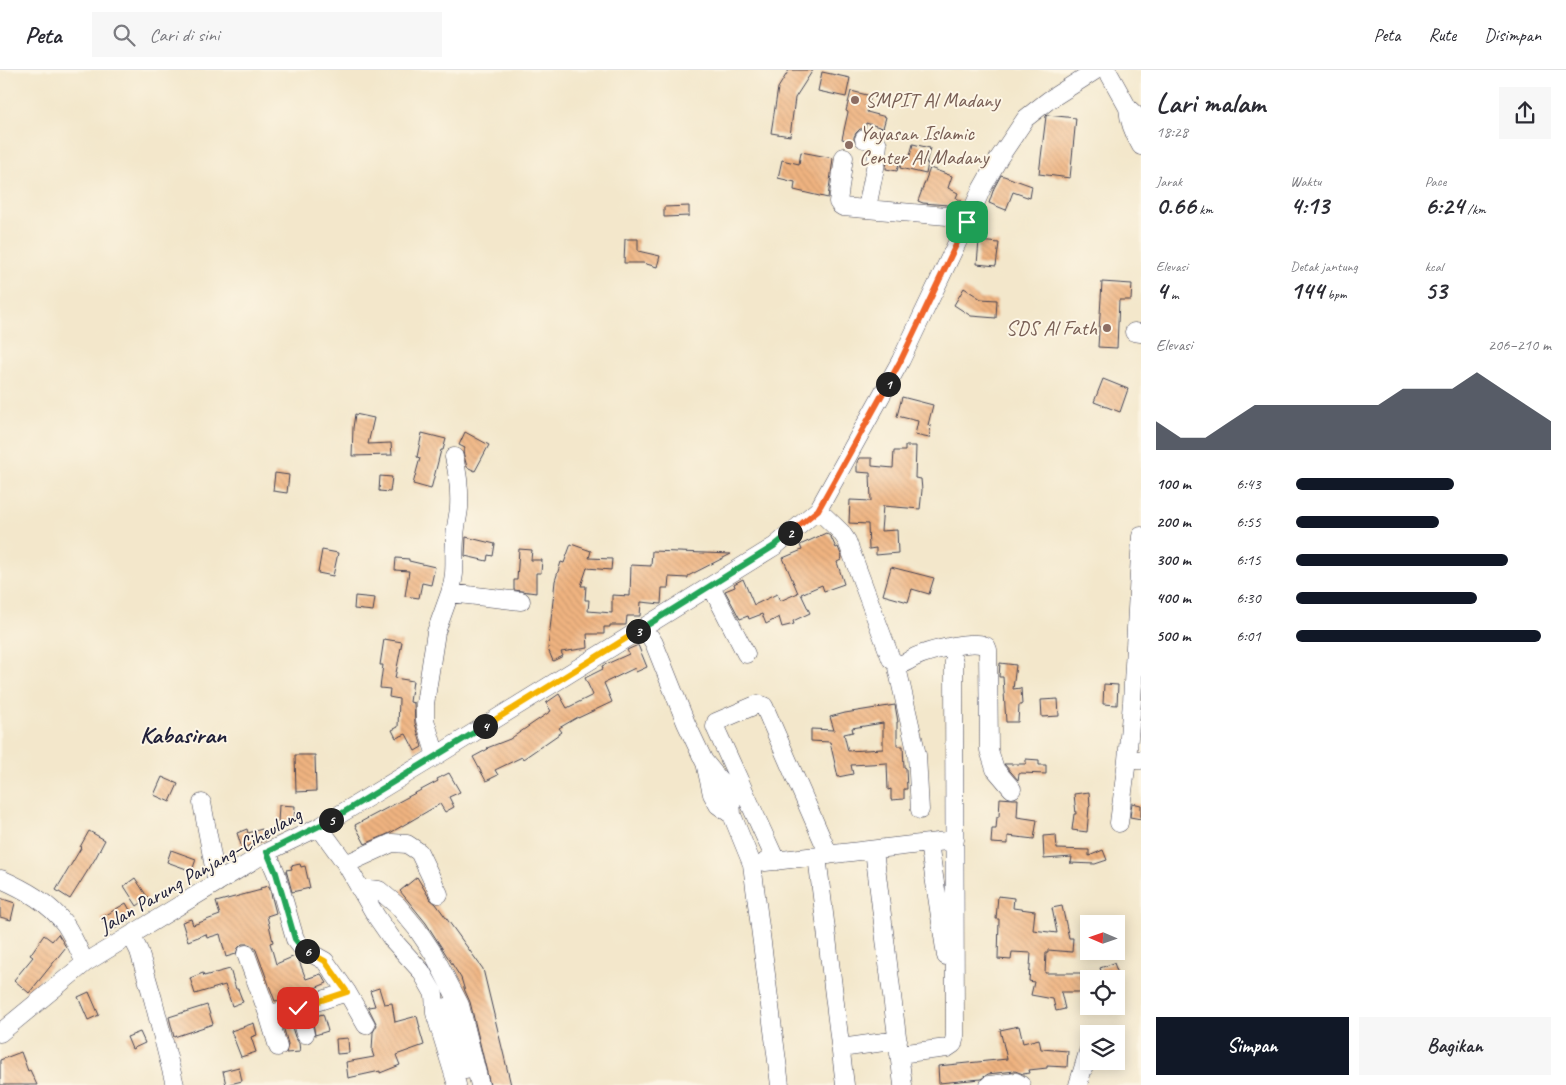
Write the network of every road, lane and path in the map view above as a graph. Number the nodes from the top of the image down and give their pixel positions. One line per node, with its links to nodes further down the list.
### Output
1 (1096, 70): 8 (street, Jalan Parung Panjang–Ciheulang)
2 (1107, 70): 3 (street)
3 (1135, 114): 5 (street)
4 (864, 139): 7 (street)
5 (1141, 146)
6 (844, 157): 7 (street)
7 (867, 208): 8 (street)
8 (967, 222): 10 (street, Jalan Parung Panjang–Ciheulang)
9 (454, 457): 13 (street)
10 (818, 510): 12 (street, Jalan Parung Panjang–Ciheulang); 18 (street)
11 (1141, 536): 19 (street)
12 (711, 586): 15 (street, Jalan Parung Panjang–Ciheulang); 16 (street)
13 (450, 592): 14 (street); 20 (street)
14 (521, 601)
15 (644, 628): 20 (street, Jalan Parung Panjang–Ciheulang); 34 (street)
16 (746, 654)
17 (954, 661): 27 (street)
18 (896, 663): 22 (street); 24 (street)
19 (1137, 702): 21 (street)
20 (436, 756): 26 (street, Jalan Parung Panjang–Ciheulang)
21 (1134, 760): 25 (street)
22 (1012, 789)
23 (202, 803): 36 (street)
24 (920, 810)
25 (1119, 823)
26 (319, 827): 30 (street, Jalan Parung Panjang–Ciheulang); 33 (street)
27 (955, 840): 28 (street); 46 (street)
28 (929, 843): 29 (street); 46 (street)
29 (874, 850): 31 (street); 51 (street)
30 (267, 852): 36 (street, Jalan Parung Panjang–Ciheulang); 42 (street)
31 (823, 856): 32 (street); 32 (street); 52 (street)
32 (776, 861): 34 (street)
33 (346, 864): 37 (street); 38 (street)
34 (752, 864): 58 (street)
35 (1, 880): 41 (street)
36 (217, 883): 39 (street, Jalan Parung Panjang–Ciheulang)
37 (359, 888): 43 (street); 57 (street)
38 (439, 894)
39 (130, 935): 41 (street, Jalan Parung Panjang–Ciheulang); 54 (street)
40 (246, 954): 45 (street)
41 (86, 963): 48 (street, Jalan Parung Panjang–Ciheulang)
42 (347, 992): 44 (street); 47 (street)
43 (434, 994): 55 (street); 56 (street)
44 (298, 1008): 45 (street); 49 (street)
45 (268, 1014): 50 (street)
46 (955, 1018): 51 (street)
47 (366, 1026)
48 (0, 1033)
49 (305, 1034)
50 (278, 1047)
51 (898, 1047): 52 (street); 60 (street)
52 (841, 1048): 59 (street)
53 (1083, 1070): 63 (street)
54 (175, 1085)
55 (457, 1085)
56 (470, 1085)
57 (480, 1085)
58 (780, 1085)
59 (845, 1085)
60 (903, 1085)
61 (989, 1085): 62 (street)
62 (1021, 1085)
63 (1078, 1085)

